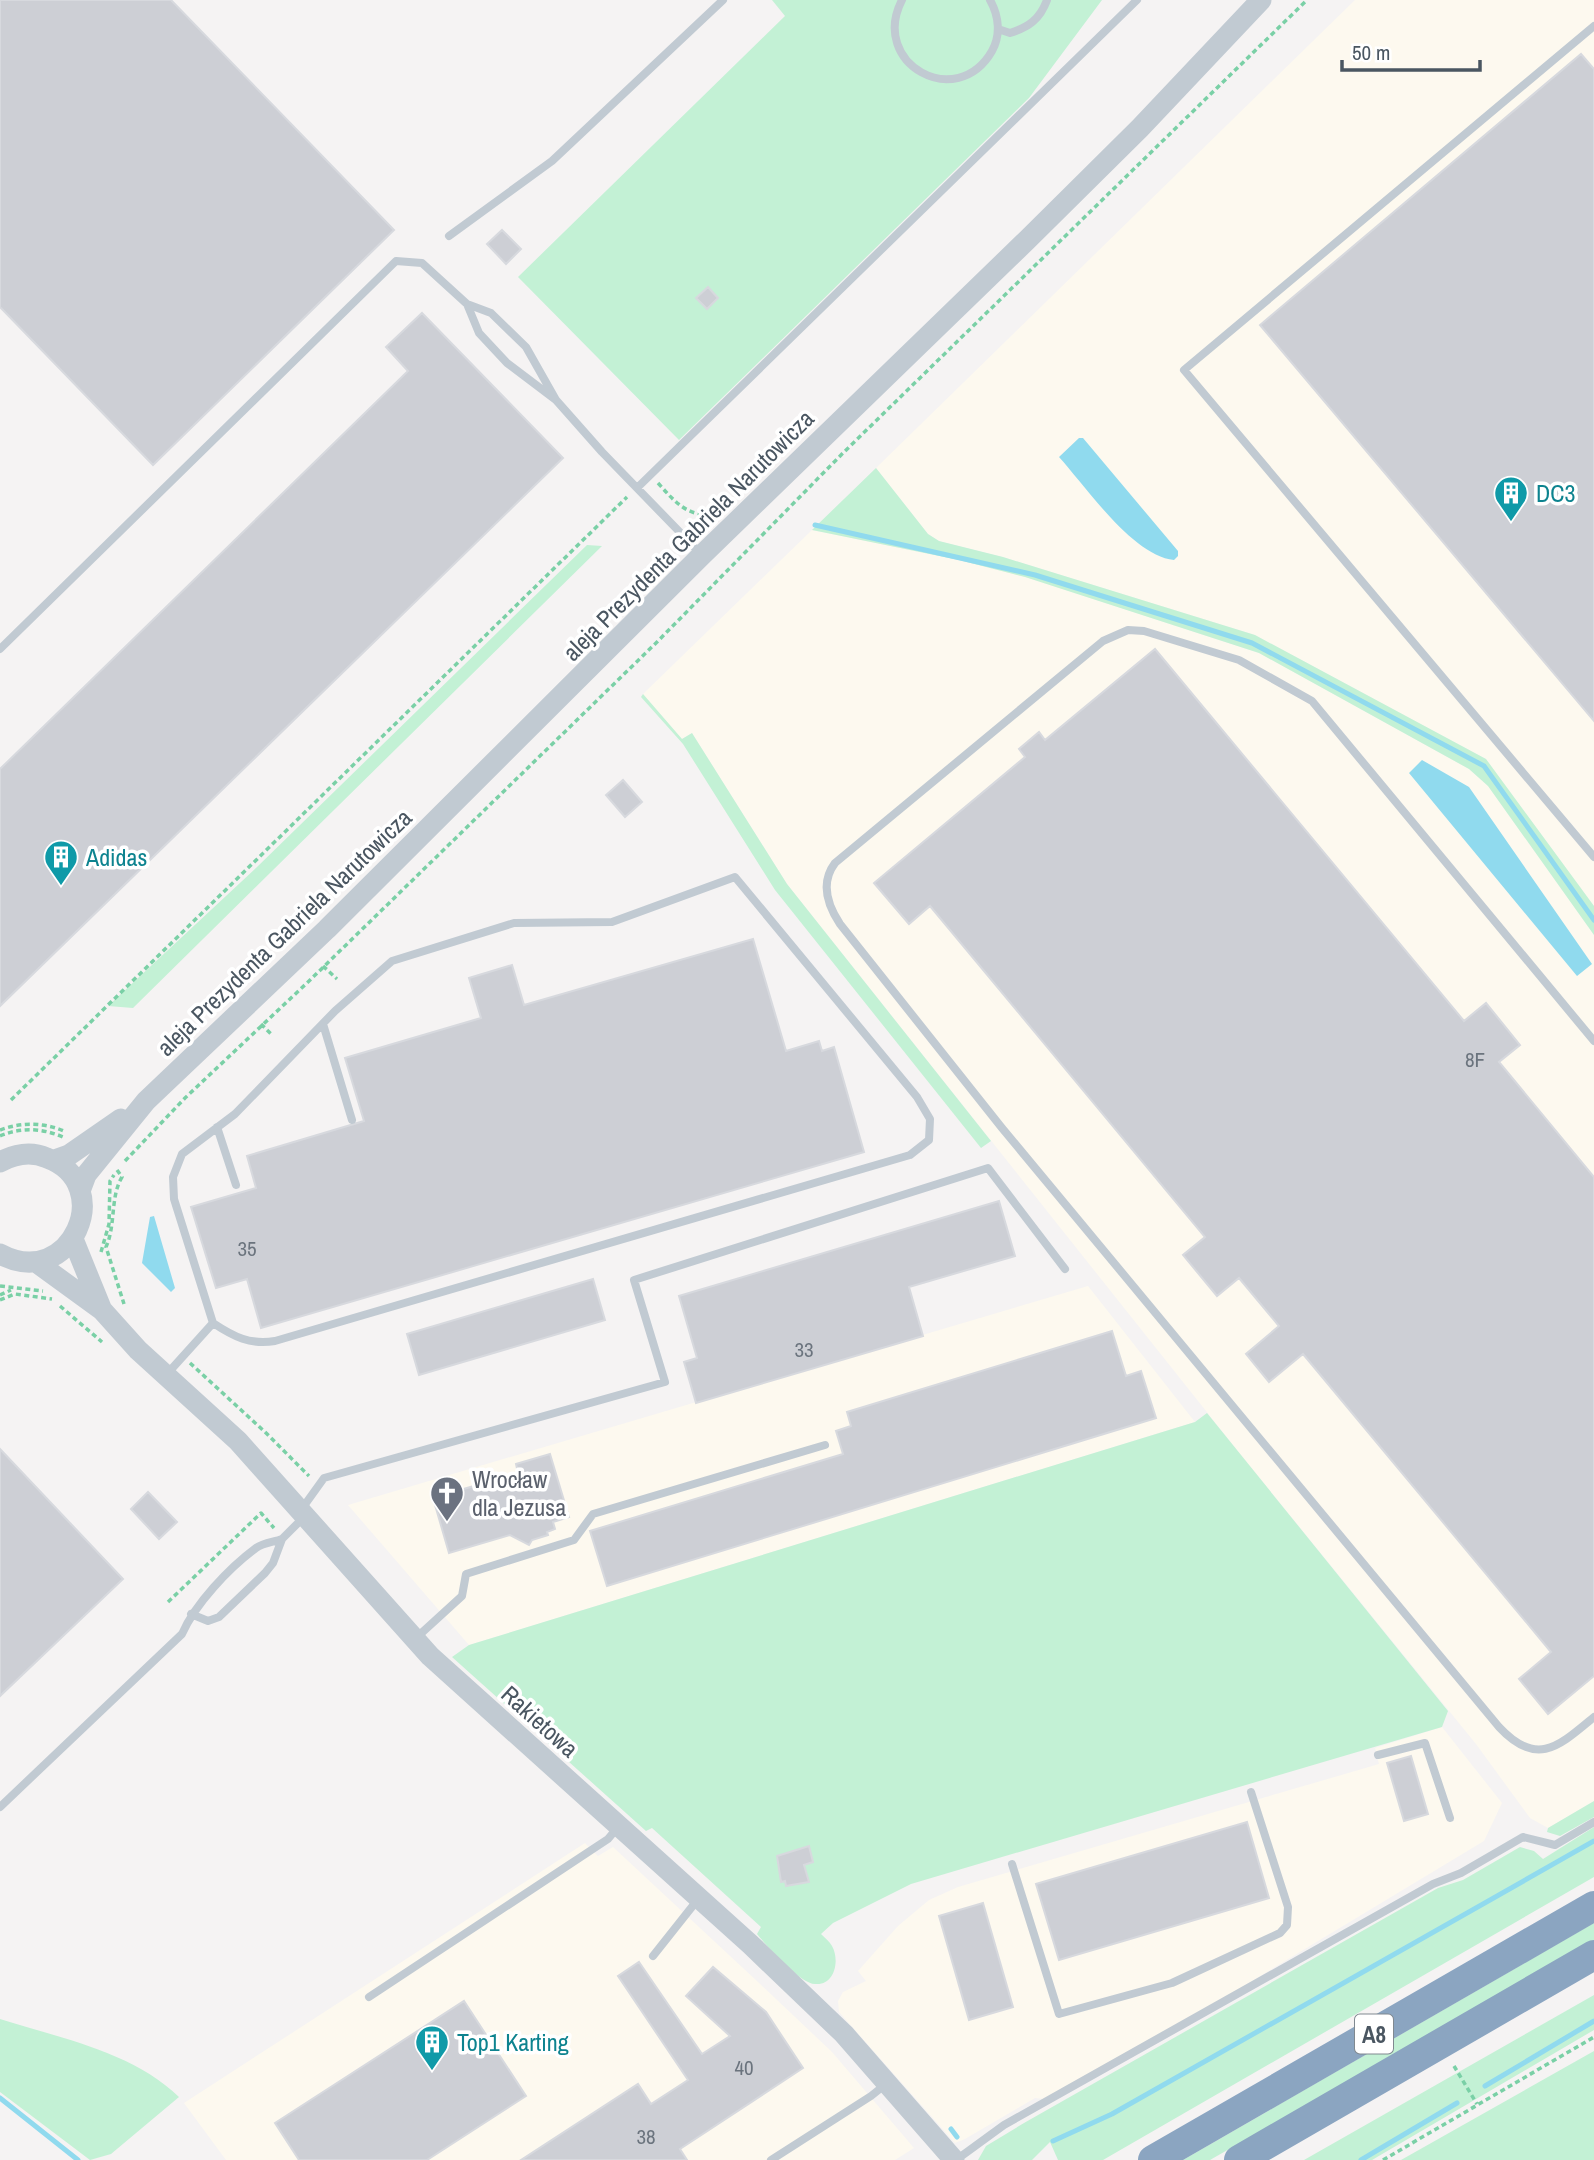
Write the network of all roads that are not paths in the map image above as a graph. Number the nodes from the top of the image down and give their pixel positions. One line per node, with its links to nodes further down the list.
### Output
1 (723, 0): 9 (lane)
2 (902, 0): 8 (lane)
3 (990, 0): 8 (lane)
4 (1047, 0): 8 (lane)
5 (1137, 0): 12 (lane)
6 (1261, 0): 13 (street, aleja Prezydenta Gabriela Narutowicza)
7 (1594, 26): 15 (lane)
8 (998, 29)
9 (449, 236)
10 (467, 304): 11 (lane); 11 (lane); 14 (lane)
11 (556, 400): 12 (lane)
12 (637, 488): 13 (lane)
13 (702, 555): 18 (street, aleja Prezydenta Gabriela Narutowicza)
14 (0, 649)
15 (1594, 857)
16 (323, 1024): 19 (lane); 20 (lane); 30 (lane)
17 (1594, 1041): 37 (lane)
18 (146, 1101): 21 (street, aleja Prezydenta Gabriela Narutowicza); 24 (street, aleja Prezydenta Gabriela Narutowicza)
19 (352, 1120)
20 (217, 1127): 23 (lane); 30 (lane)
21 (55, 1160): 22 (street); 24 (street)
22 (0, 1162)
23 (236, 1185)
24 (80, 1191): 25 (street)
25 (73, 1238): 27 (street); 29 (street, Rakietowa)
26 (2, 1257): 27 (street)
27 (36, 1262): 29 (street, Rakietowa)
28 (1065, 1269): 33 (lane)
29 (102, 1310): 31 (street, Rakietowa)
30 (213, 1323): 31 (lane)
31 (165, 1376): 33 (street, Rakietowa)
32 (825, 1445): 36 (lane)
33 (303, 1512): 34 (lane); 36 (street, Rakietowa)
34 (283, 1538): 35 (lane); 35 (lane)
35 (191, 1614): 40 (lane)
36 (414, 1640): 43 (street, Rakietowa)
37 (1594, 1717)
38 (1378, 1755): 41 (lane)
39 (1251, 1791): 44 (lane)
40 (0, 1807)
41 (1450, 1818)
42 (1594, 1822): 52 (lane)
43 (618, 1827): 45 (street, Rakietowa); 49 (lane)
44 (1012, 1864)
45 (699, 1898): 48 (lane); 50 (street, Rakietowa)
46 (1594, 1906): 53 (highway, A8)
47 (1594, 1955): 54 (highway, A8)
48 (653, 1956)
49 (369, 1997)
50 (888, 2082): 51 (lane); 52 (street, Rakietowa)
51 (771, 2160)
52 (955, 2160)
53 (1153, 2160)
54 (1239, 2160)

